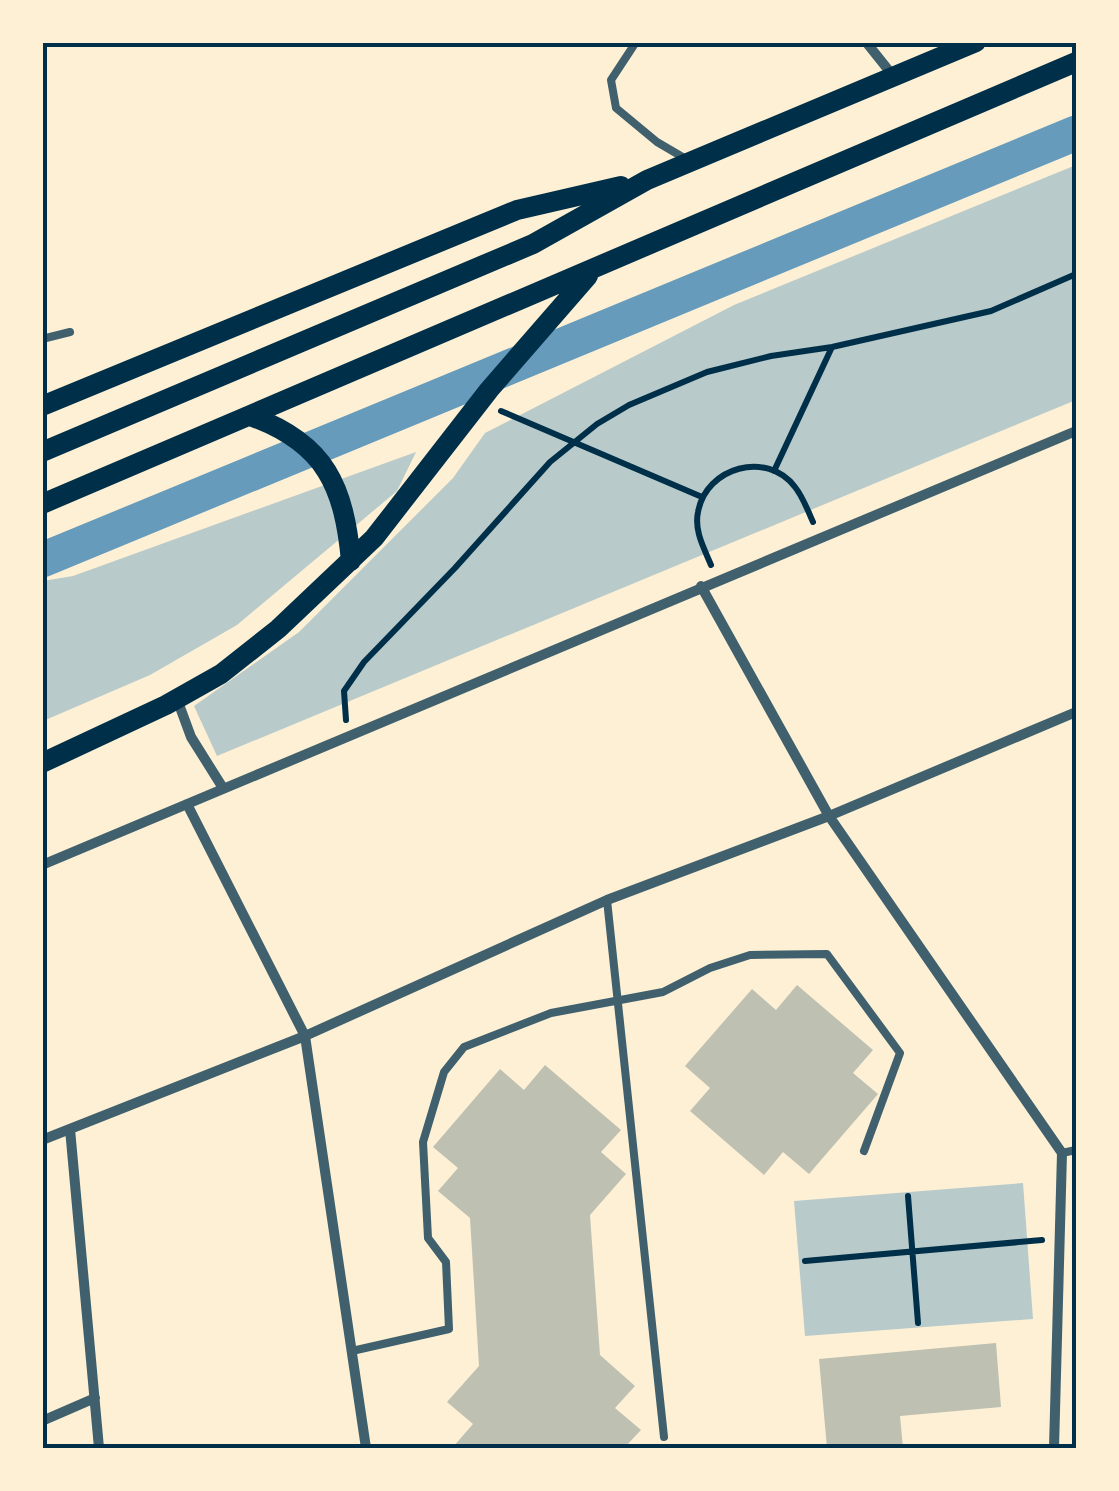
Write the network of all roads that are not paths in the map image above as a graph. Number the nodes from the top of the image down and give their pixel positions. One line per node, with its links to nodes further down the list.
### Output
1 (636, 42): 6 (lane)
2 (866, 42): 5 (street)
3 (976, 42): 5 (main road)
4 (1076, 62): 8 (main road)
5 (894, 77): 6 (main road)
6 (691, 162): 7 (main road)
7 (647, 180): 11 (main road); 14 (main road)
8 (594, 270): 12 (main road); 16 (main road)
9 (70, 332): 10 (lane)
10 (42, 340)
11 (42, 406)
12 (253, 417): 15 (main road); 16 (main road)
13 (1076, 431): 17 (street)
14 (42, 452)
15 (42, 504)
16 (351, 561): 18 (main road)
17 (701, 586): 21 (street); 23 (street)
18 (178, 699): 20 (main road); 21 (street)
19 (1076, 712): 23 (street)
20 (42, 763)
21 (223, 788): 22 (street)
22 (187, 804): 24 (street); 27 (street)
23 (829, 816): 25 (street); 32 (street)
24 (42, 866)
25 (607, 900): 26 (lane); 27 (street)
26 (618, 1002): 31 (lane); 33 (lane); 36 (lane)
27 (305, 1036): 28 (street); 33 (street)
28 (70, 1129): 29 (street); 34 (street)
29 (42, 1140)
30 (1076, 1150): 32 (lane)
31 (864, 1152)
32 (1062, 1153): 39 (street)
33 (352, 1351): 38 (street)
34 (95, 1398): 35 (street); 37 (street)
35 (42, 1420)
36 (664, 1437)
37 (99, 1448)
38 (366, 1448)
39 (1054, 1448)

